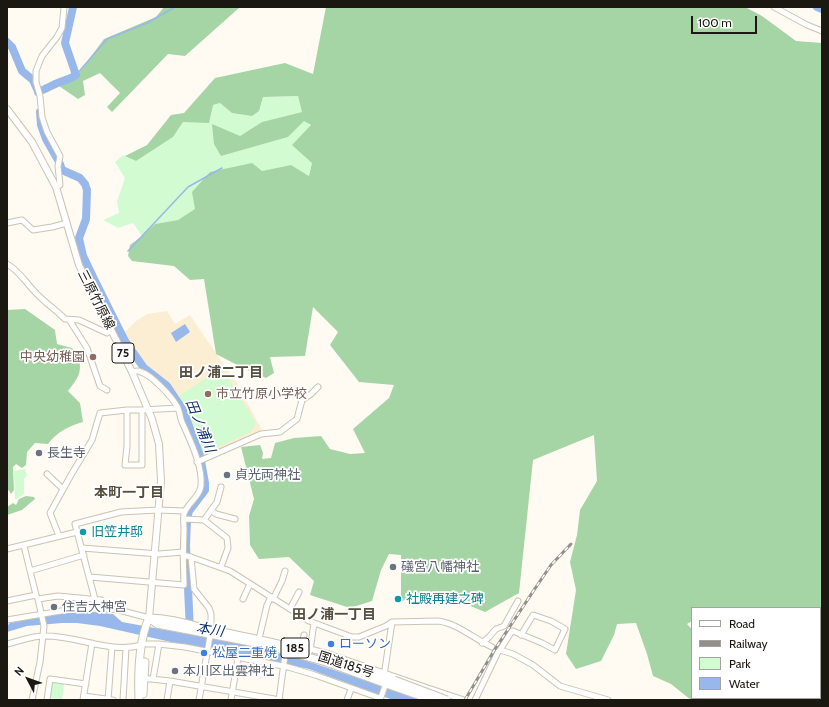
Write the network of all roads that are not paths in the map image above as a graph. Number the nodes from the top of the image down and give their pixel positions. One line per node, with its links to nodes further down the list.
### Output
1 (64, 7): 5 (street)
2 (774, 7): 3 (street)
3 (822, 31)
4 (7, 109): 5 (main road, 三原竹原線 / 75)
5 (56, 187): 7 (main road, 三原竹原線 / 75)
6 (7, 223): 7 (street)
7 (67, 223): 10 (main road, 三原竹原線 / 75)
8 (7, 264): 9 (street)
9 (70, 321): 10 (street); 13 (street)
10 (111, 330): 11 (main road, 三原竹原線 / 75)
11 (132, 372): 14 (street); 16 (main road, 三原竹原線 / 75)
12 (318, 387): 17 (street)
13 (107, 390)
14 (178, 408): 16 (street); 17 (street)
15 (127, 410): 16 (street); 16 (street); 20 (street)
16 (146, 410): 21 (main road, 三原竹原線 / 75)
17 (199, 461): 23 (street)
18 (47, 474): 20 (street)
19 (221, 487): 22 (street)
20 (63, 489): 28 (street)
21 (158, 510): 23 (street); 27 (street); 32 (main road, 三原竹原線 / 75)
22 (211, 510): 25 (street); 26 (street)
23 (185, 511): 24 (street)
24 (184, 519): 26 (street); 34 (street)
25 (235, 519)
26 (204, 520): 35 (street)
27 (77, 532): 28 (street); 30 (street)
28 (59, 536): 29 (street)
29 (24, 546): 31 (street); 37 (street)
30 (82, 548): 32 (street); 33 (street)
31 (7, 549)
32 (154, 554): 34 (street); 39 (main road, 三原竹原線 / 75)
33 (84, 555): 37 (street); 38 (street)
34 (186, 555): 35 (street); 39 (street); 56 (street)
35 (221, 567): 40 (street)
36 (285, 570): 43 (street)
37 (30, 571): 42 (street)
38 (90, 577): 39 (street); 44 (street)
39 (152, 582): 52 (main road, 三原竹原線 / 75)
40 (250, 584): 43 (street); 45 (street)
41 (299, 592): 50 (street)
42 (37, 597): 44 (street); 46 (street); 51 (street)
43 (272, 598): 50 (street); 60 (street)
44 (95, 599): 48 (street); 49 (street)
45 (242, 599)
46 (7, 601)
47 (518, 601): 63 (street)
48 (97, 607): 49 (street); 51 (street)
49 (109, 608): 52 (street)
50 (290, 609): 55 (street)
51 (42, 615): 53 (street); 59 (street)
52 (149, 618): 56 (highway, 国道185号 / 185); 61 (highway)
53 (7, 620)
54 (392, 622): 55 (street); 63 (street); 76 (street)
55 (314, 623): 73 (street)
56 (211, 634): 60 (highway, 国道185号 / 185); 70 (highway, 国道185号 / 185); 71 (street)
57 (304, 635): 66 (street)
58 (521, 635): 58 (street); 72 (street)
59 (43, 636): 62 (street); 64 (street); 88 (street)
60 (259, 638): 70 (highway, 国道185号 / 185)
61 (145, 642): 65 (street); 69 (street); 77 (highway)
62 (92, 643): 67 (street); 80 (street)
63 (482, 643): 68 (street)
64 (7, 644)
65 (158, 644): 71 (street); 78 (street)
66 (302, 646): 70 (street); 73 (street)
67 (112, 647): 69 (street); 90 (street)
68 (492, 647)
69 (126, 648): 91 (street)
70 (287, 648): 73 (highway, 国道185号 / 185); 75 (street)
71 (208, 650): 74 (street); 82 (street)
72 (500, 650): 103 (street); 104 (street)
73 (310, 653): 76 (highway, 国道185号 / 185); 81 (highway, 国道185号 / 185)
74 (238, 658): 75 (street); 85 (street)
75 (282, 665): 83 (street); 97 (street)
76 (384, 675): 81 (highway, 国道185号 / 185); 84 (street)
77 (141, 678): 78 (street); 92 (highway); 93 (highway)
78 (153, 679): 79 (street)
79 (170, 681): 82 (street); 94 (street)
80 (86, 684): 86 (street); 89 (street)
81 (390, 684): 87 (street); 100 (highway, 国道185号 / 185, bridge); 101 (highway, 国道185号 / 185, bridge)
82 (201, 687): 85 (street); 95 (street)
83 (351, 688): 87 (street); 98 (street)
84 (428, 689): 99 (street, bridge); 102 (street)
85 (232, 692): 96 (street); 97 (street)
86 (84, 698): 90 (street)
87 (381, 699)
88 (32, 700)
89 (47, 700)
90 (110, 700)
91 (123, 700)
92 (139, 700)
93 (143, 700)
94 (167, 700)
95 (199, 700)
96 (231, 700)
97 (279, 700)
98 (347, 700)
99 (424, 700)
100 (432, 700)
101 (447, 700)
102 (464, 700)
103 (475, 700)
104 (608, 700)

